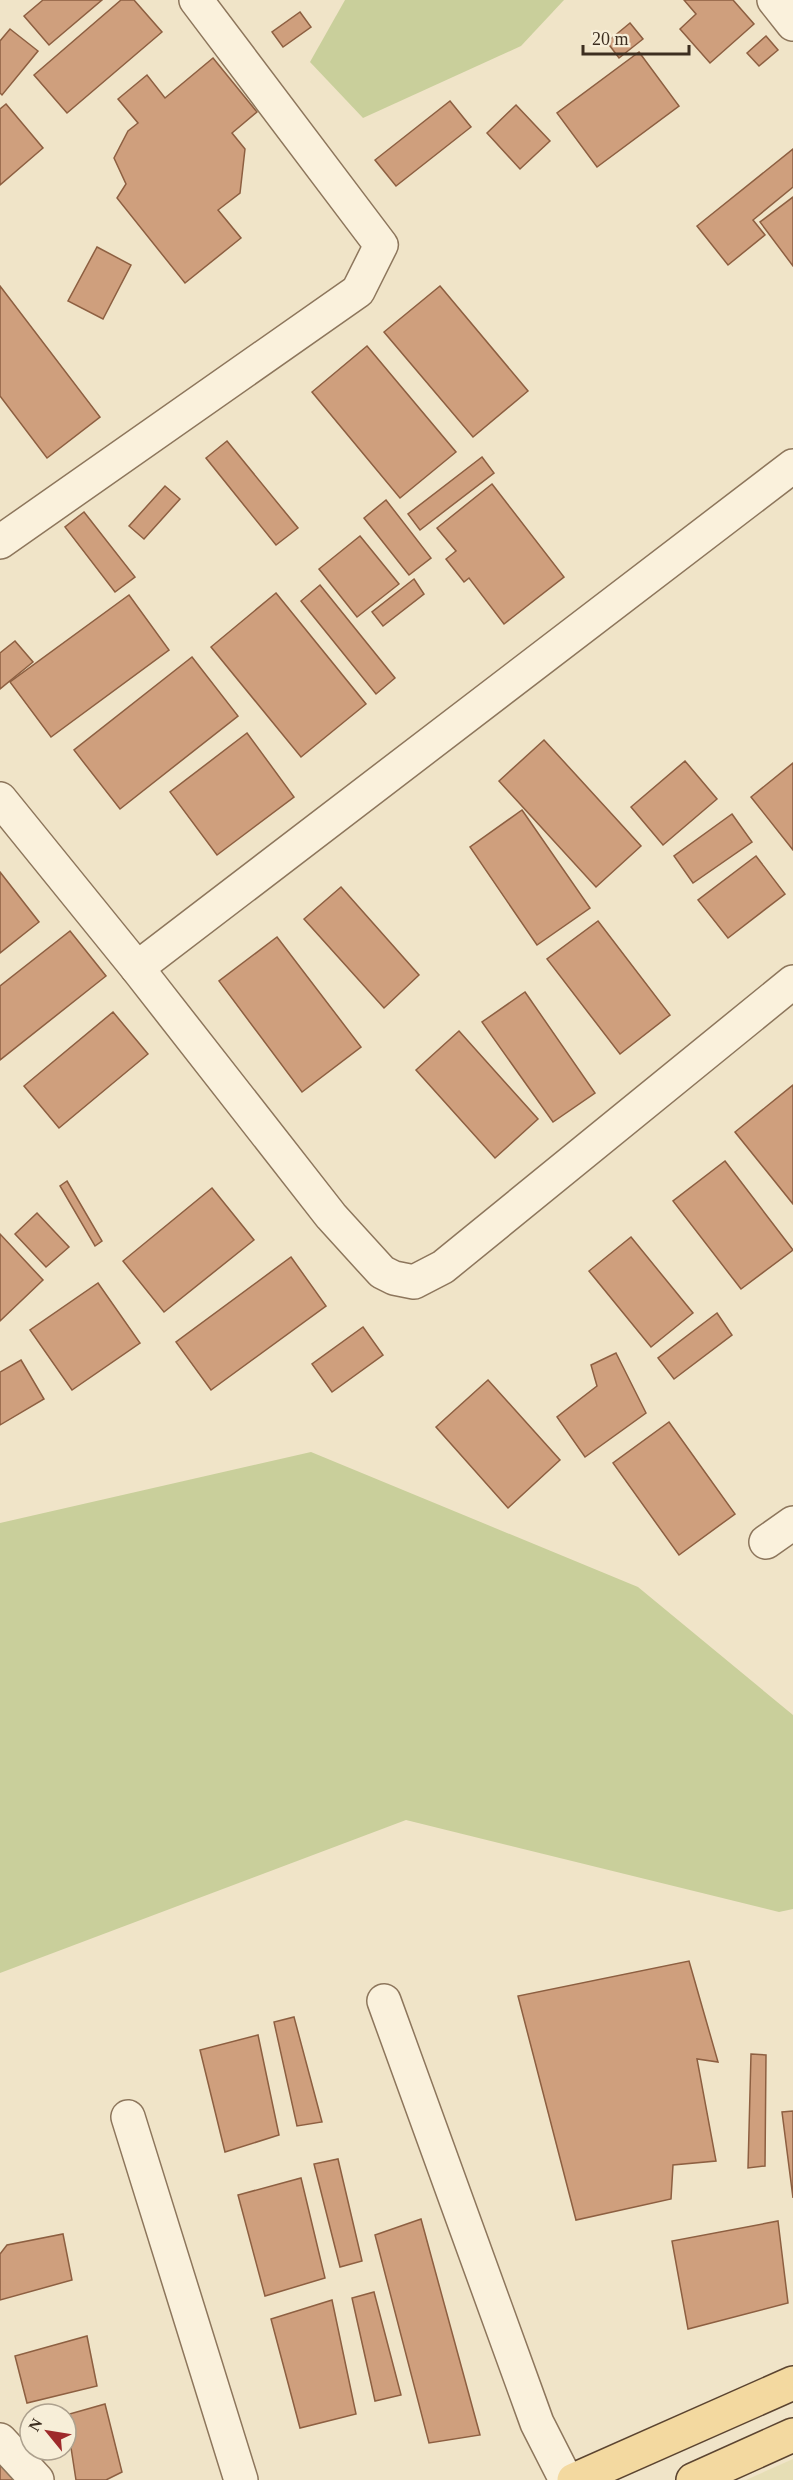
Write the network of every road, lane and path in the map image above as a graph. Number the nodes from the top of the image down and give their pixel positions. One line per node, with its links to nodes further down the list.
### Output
1 (196, 0): 5 (street)
2 (774, 0): 3 (street)
3 (793, 24)
4 (793, 466): 7 (street)
5 (0, 542)
6 (0, 799): 7 (street)
7 (137, 968): 8 (street)
8 (793, 982)
9 (793, 1523): 10 (street)
10 (766, 1542)
11 (384, 2001): 18 (street)
12 (128, 2117): 17 (street)
13 (793, 2383): 19 (main road)
14 (793, 2435): 20 (main road)
15 (0, 2440): 16 (street)
16 (37, 2480)
17 (241, 2480)
18 (566, 2480)
19 (574, 2480)
20 (693, 2480)

